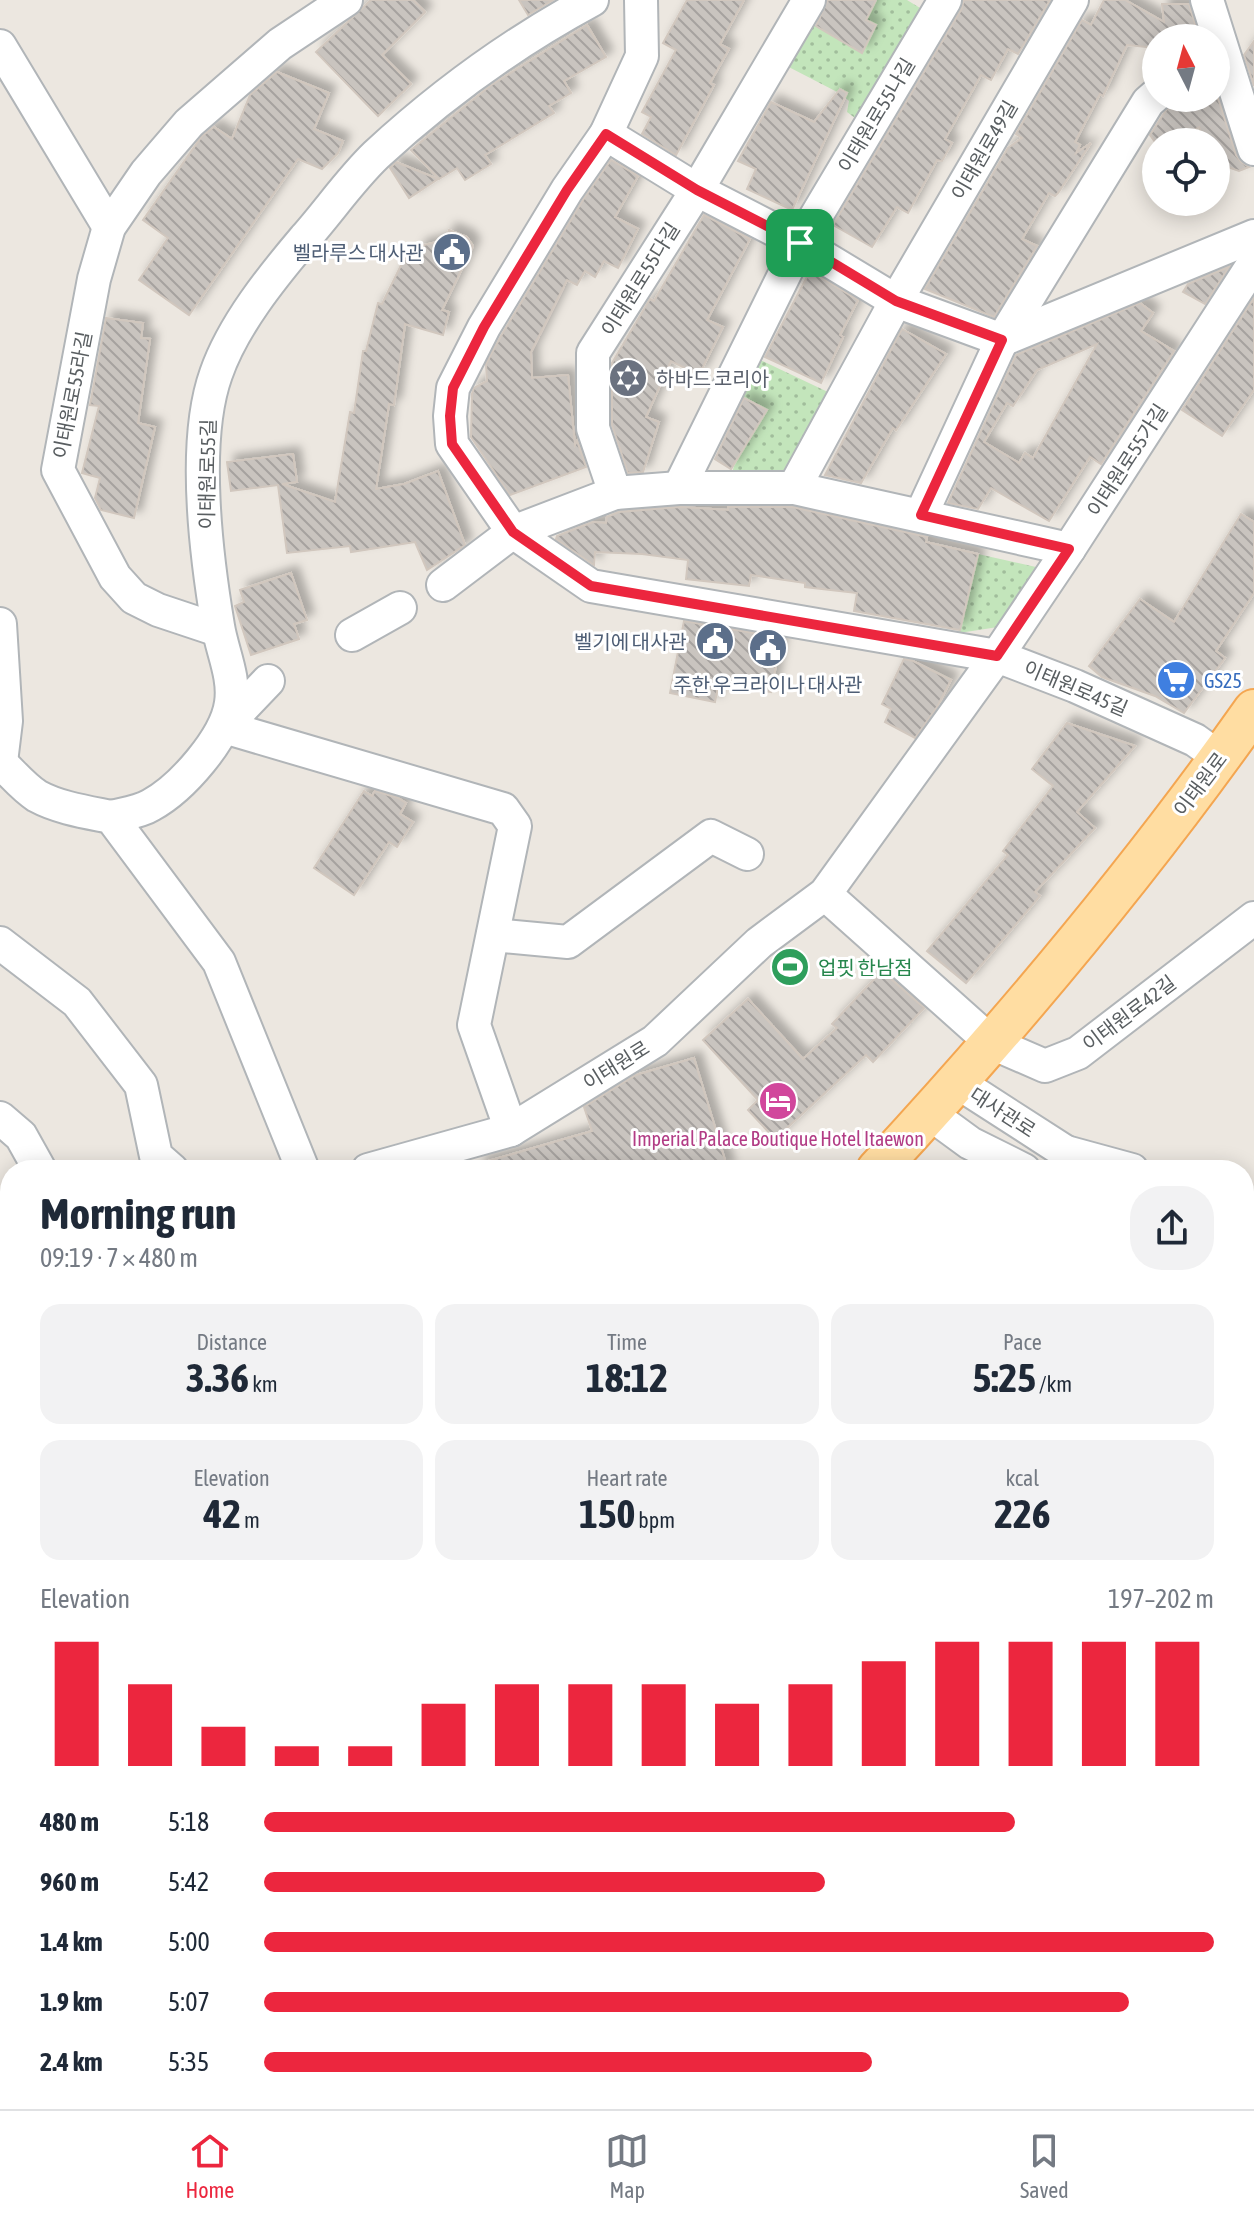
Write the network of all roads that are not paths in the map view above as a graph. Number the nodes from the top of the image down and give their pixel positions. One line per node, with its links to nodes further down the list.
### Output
1 (346, 0): 15 (street, 이태원로55라길)
2 (592, 0): 30 (street, 이태원로55길)
3 (641, 0): 12 (street, 이태원로45길)
4 (809, 0): 14 (street, 이태원로55다길)
5 (945, 0): 17 (street, 이태원로55나길)
6 (1072, 0): 19 (street, 이태원로49길)
7 (1207, 0): 8 (street)
8 (1213, 24)
9 (0, 46): 15 (street)
10 (1230, 81): 13 (street)
11 (1142, 112): 20 (street)
12 (606, 134): 14 (street); 25 (street, 이태원로45길)
13 (1254, 149)
14 (697, 190): 17 (street); 23 (street, 이태원로55다길)
15 (109, 227): 30 (street, 이태원로55라길)
16 (1254, 236): 20 (street)
17 (800, 243): 19 (street); 21 (street, 이태원로55나길)
18 (1254, 263): 26 (street, 이태원로55가길)
19 (896, 301): 20 (street); 22 (street, 이태원로49길)
20 (1002, 340): 24 (street)
21 (679, 488): 22 (street); 23 (street)
22 (794, 488): 24 (street)
23 (615, 493): 25 (street)
24 (921, 515): 26 (street)
25 (513, 532): 27 (street); 32 (street, 이태원로45길)
26 (1069, 549): 32 (street, 이태원로55가길)
27 (443, 585)
28 (400, 608): 31 (street)
29 (0, 624): 37 (street, 이태원로55길)
30 (218, 630): 35 (street, 이태원로55길)
31 (352, 635)
32 (997, 656): 36 (street, 이태원로45길); 40 (street, 이태원로)
33 (268, 681): 35 (street)
34 (1254, 710): 36 (main road, 이태원로)
35 (224, 727): 38 (street, 이태원로55길); 42 (street)
36 (1220, 758): 44 (main road, 이태원로)
37 (0, 762): 38 (street, 이태원로55길)
38 (111, 817): 51 (street)
39 (747, 854): 42 (street)
40 (825, 894): 44 (street); 48 (street, 이태원로)
41 (1254, 918): 44 (street, 이태원로42길)
42 (493, 935): 48 (street)
43 (0, 943): 50 (street)
44 (992, 1043): 45 (main road, 이태원로)
45 (957, 1082): 46 (main road, 이태원로); 55 (street, 대사관로)
46 (929, 1113): 53 (main road, 이태원로); 54 (street)
47 (0, 1118): 49 (street)
48 (511, 1130): 52 (street, 이태원로)
49 (34, 1160)
50 (161, 1160)
51 (299, 1160)
52 (404, 1160)
53 (886, 1160)
54 (1004, 1160)
55 (1074, 1160)

